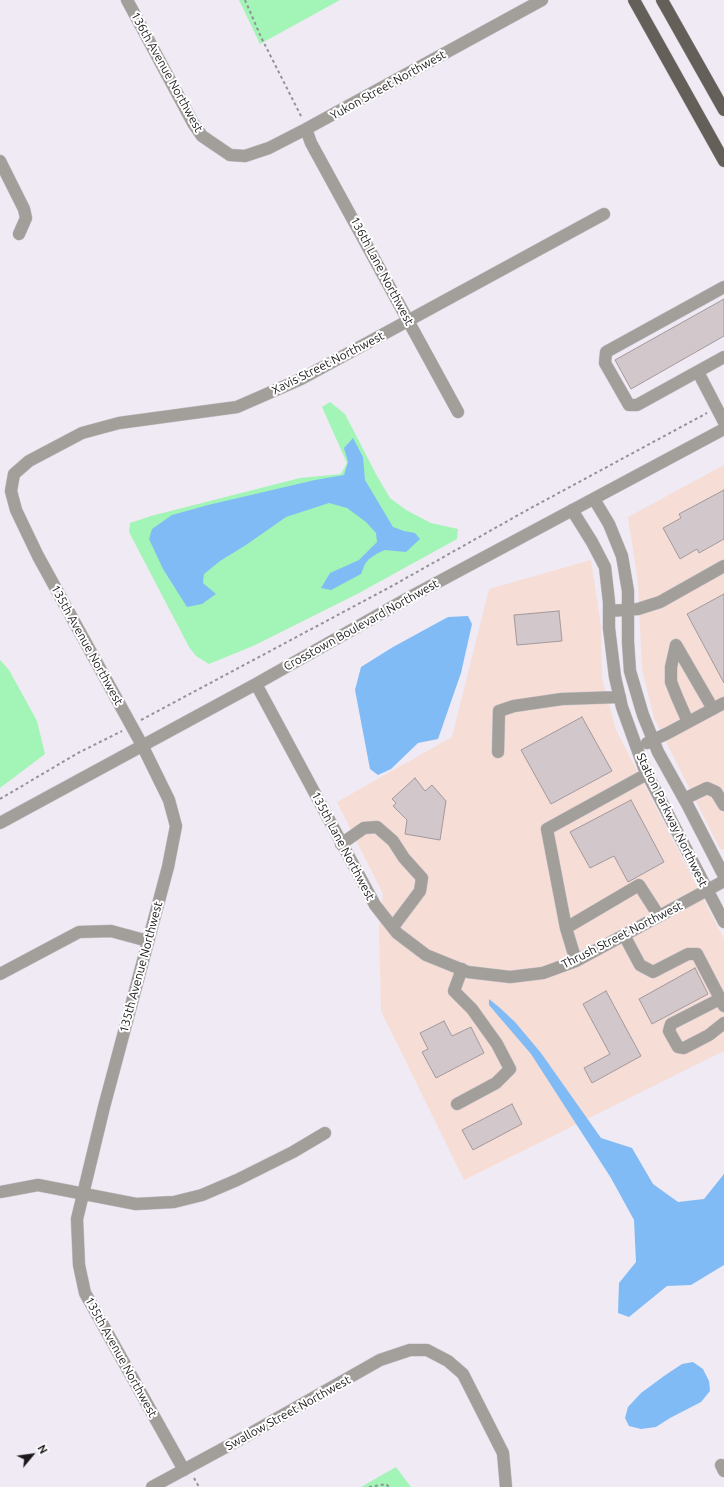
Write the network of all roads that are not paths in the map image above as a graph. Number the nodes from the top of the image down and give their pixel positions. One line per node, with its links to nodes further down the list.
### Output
1 (127, 0): 7 (street, 136th Avenue Northwest)
2 (542, 0): 6 (street, Yukon Street Northwest)
3 (634, 0): 8 (main road)
4 (662, 0): 5 (main road)
5 (724, 110)
6 (306, 129): 7 (street, Yukon Street Northwest); 13 (street, 136th Lane Northwest)
7 (230, 155)
8 (724, 160)
9 (0, 161): 11 (street)
10 (604, 214): 13 (street, Xavis Street Northwest)
11 (19, 234)
12 (724, 287): 15 (street)
13 (409, 321): 16 (street, 136th Lane Northwest); 19 (street, Xavis Street Northwest)
14 (724, 358): 15 (street)
15 (698, 372): 17 (street)
16 (458, 412)
17 (724, 422)
18 (724, 429): 20 (street, Crosstown Boulevard Northwest)
19 (14, 474): 31 (street, 135th Avenue Northwest)
20 (594, 499): 21 (street, Crosstown Boulevard Northwest); 23 (street, Station Parkway Northwest)
21 (572, 510): 24 (street, Station Parkway Northwest); 25 (street, Crosstown Boulevard Northwest)
22 (724, 566): 23 (street)
23 (628, 610): 24 (street); 30 (street, Station Parkway Northwest)
24 (610, 611): 26 (street, Station Parkway Northwest)
25 (256, 684): 31 (street, Crosstown Boulevard Northwest); 38 (street, 135th Lane Northwest)
26 (620, 697): 32 (street, Station Parkway Northwest); 33 (street)
27 (724, 703): 28 (street)
28 (713, 708): 29 (street); 29 (street)
29 (688, 722): 30 (street)
30 (653, 740): 32 (street); 35 (street, Station Parkway Northwest)
31 (142, 745): 37 (street, Crosstown Boulevard Northwest); 47 (street, 135th Avenue Northwest)
32 (636, 747): 34 (street, Station Parkway Northwest)
33 (498, 752)
34 (647, 774): 41 (street, Station Parkway Northwest); 45 (street)
35 (684, 799): 36 (street); 39 (street, Station Parkway Northwest)
36 (724, 805)
37 (0, 823)
38 (341, 844): 44 (street, 135th Lane Northwest); 44 (street)
39 (724, 876)
40 (724, 881): 41 (street, Thrush Street Northwest)
41 (707, 890): 42 (street, Thrush Street Northwest); 43 (street, Station Parkway Northwest)
42 (659, 916): 45 (street); 46 (street, Thrush Street Northwest)
43 (724, 922)
44 (393, 927): 49 (street, 135th Lane Northwest)
45 (566, 928): 48 (street)
46 (624, 935): 48 (street, Thrush Street Northwest); 51 (street)
47 (148, 941): 50 (street); 56 (street, 135th Avenue Northwest)
48 (576, 961): 49 (street, Thrush Street Northwest)
49 (465, 971): 53 (street)
50 (0, 974)
51 (722, 1002): 52 (street)
52 (724, 1023)
53 (457, 1104)
54 (325, 1133): 56 (street)
55 (0, 1192): 56 (street)
56 (84, 1194): 57 (street, 135th Avenue Northwest)
57 (184, 1470): 58 (street, Swallow Street Northwest); 59 (street, Swallow Street Northwest)
58 (152, 1487)
59 (506, 1487)

